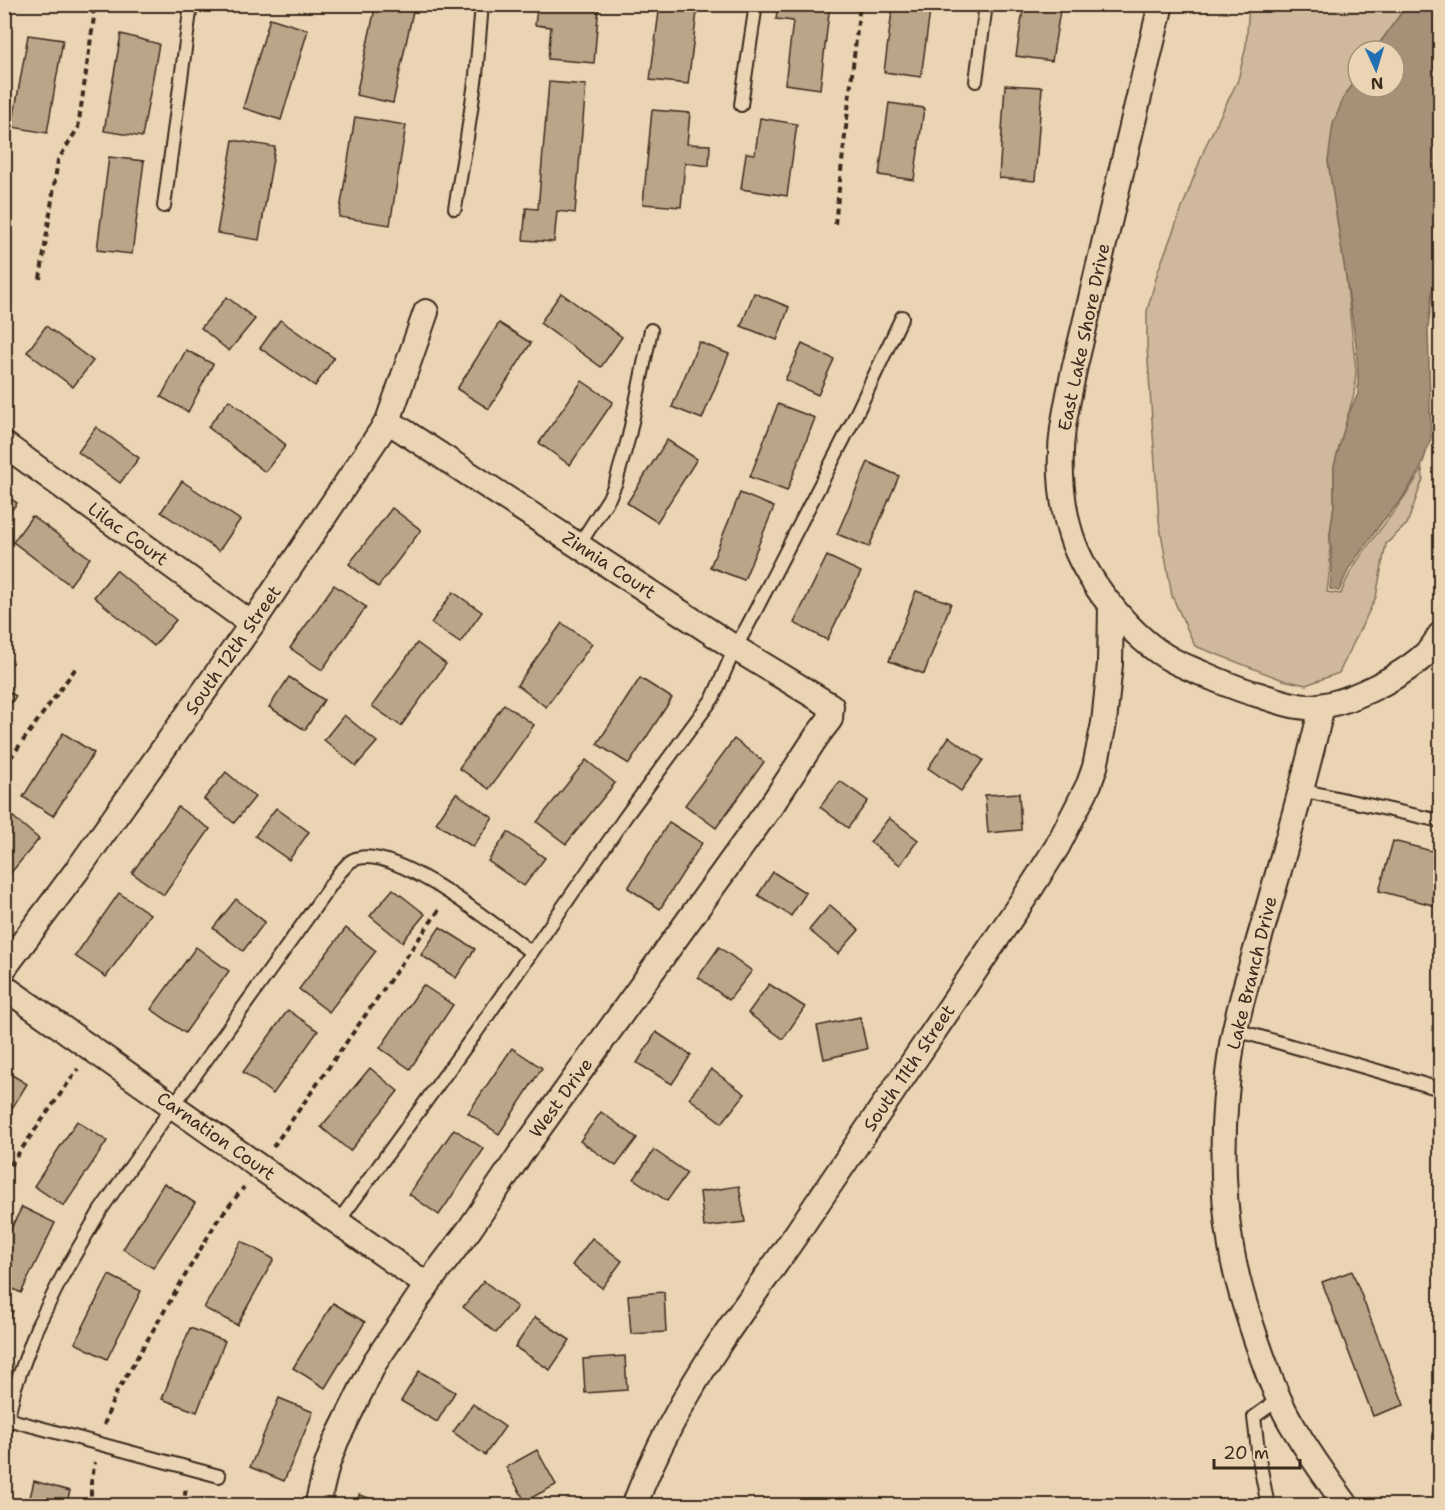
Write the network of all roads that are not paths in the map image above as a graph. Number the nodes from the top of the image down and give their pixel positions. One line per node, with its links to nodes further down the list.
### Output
1 (191, 4): 8 (lane)
2 (482, 4): 9 (lane)
3 (756, 4): 7 (lane)
4 (986, 4): 6 (lane)
5 (1161, 4): 16 (street, East Lake Shore Drive)
6 (976, 81)
7 (741, 105)
8 (164, 207)
9 (455, 208)
10 (426, 312): 13 (street, South 12th Street)
11 (902, 317): 19 (lane)
12 (651, 330): 15 (lane)
13 (388, 421): 15 (street, Zinnia Court); 17 (street, South 12th Street)
14 (4, 444): 17 (street, Lilac Court)
15 (579, 545): 19 (street, Zinnia Court)
16 (1111, 606): 21 (street, East Lake Shore Drive); 37 (street, South 11th Street)
17 (252, 624): 25 (street, South 12th Street)
18 (1440, 635): 21 (street, East Lake Shore Drive)
19 (735, 648): 20 (street, Zinnia Court); 24 (lane)
20 (831, 706): 31 (street, West Drive)
21 (1322, 706): 22 (street, Lake Branch Drive)
22 (1301, 790): 23 (lane); 27 (street, Lake Branch Drive)
23 (1440, 821)
24 (531, 952): 29 (lane); 30 (lane)
25 (4, 968)
26 (4, 987): 29 (street, Carnation Court)
27 (1236, 1030): 28 (lane); 32 (street, Lake Branch Drive)
28 (1440, 1089)
29 (173, 1106): 30 (street, Carnation Court); 33 (lane)
30 (338, 1222): 31 (street, Carnation Court)
31 (427, 1285): 36 (street, West Drive)
32 (1279, 1399): 38 (lane); 39 (street, Lake Branch Drive)
33 (7, 1419): 34 (lane); 35 (lane)
34 (4, 1434)
35 (219, 1476)
36 (317, 1506)
37 (634, 1506)
38 (1268, 1506)
39 (1347, 1506)

